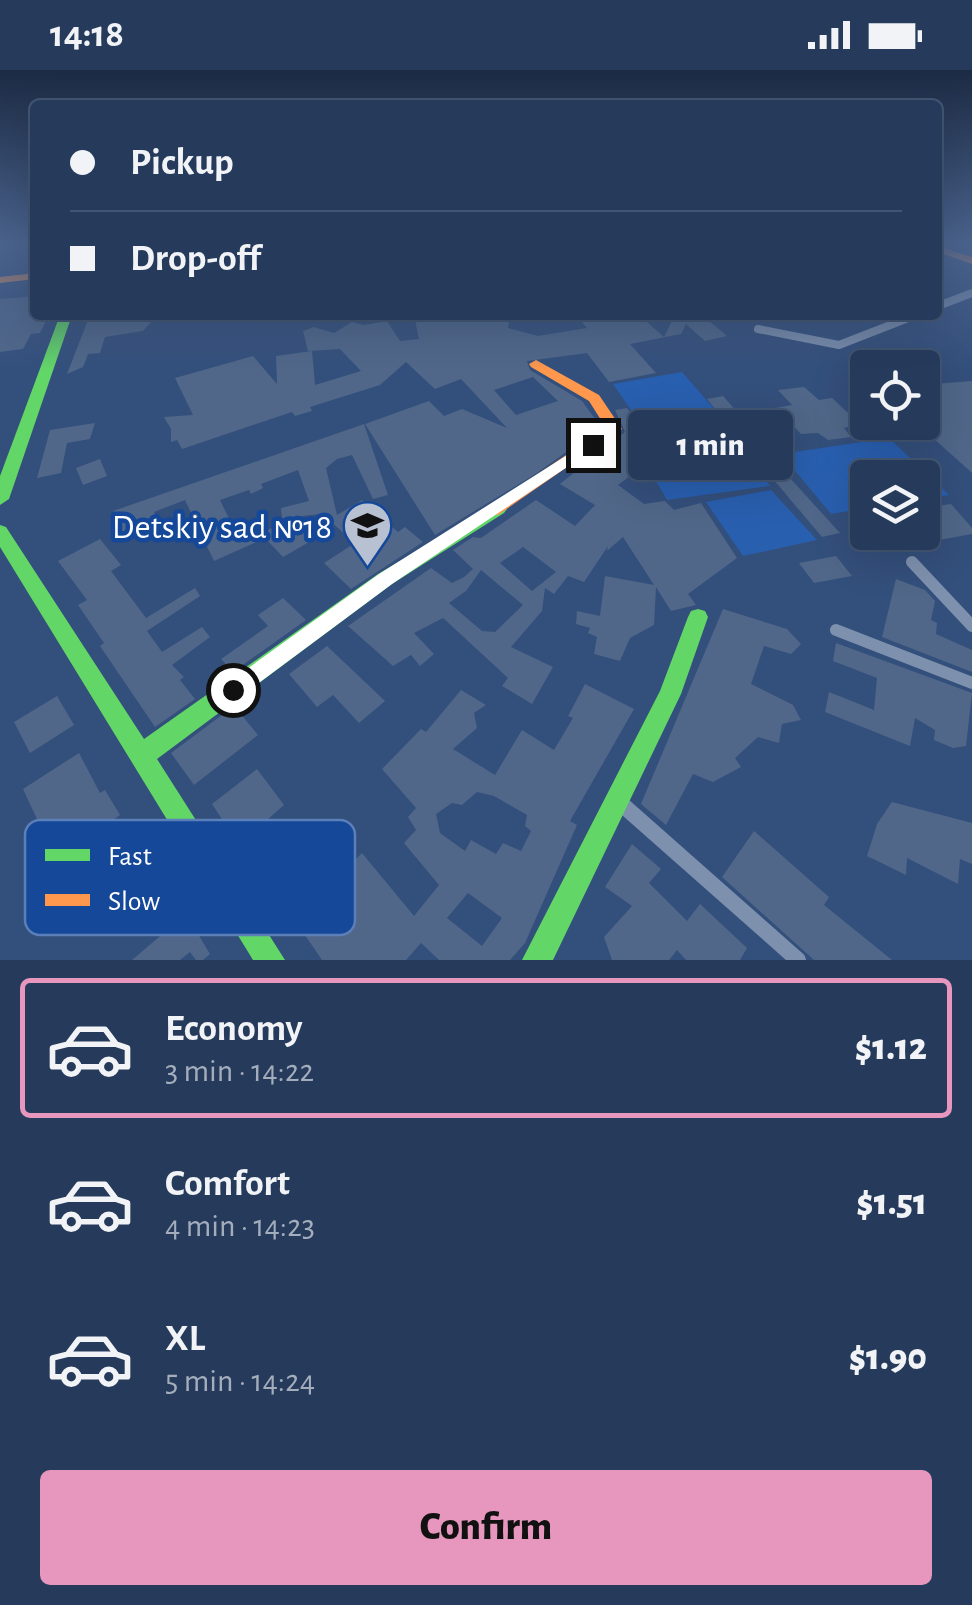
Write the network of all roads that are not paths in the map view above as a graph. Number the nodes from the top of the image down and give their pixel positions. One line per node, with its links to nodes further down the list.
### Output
1 (972, 293): 2 (street)
2 (942, 304)
3 (64, 320): 7 (street)
4 (903, 320): 5 (street)
5 (758, 330)
6 (536, 364): 14 (street)
7 (0, 499)
8 (0, 532): 14 (street)
9 (912, 562): 11 (street)
10 (698, 616): 15 (street)
11 (972, 626)
12 (836, 630): 13 (street)
13 (972, 683)
14 (142, 754): 16 (street)
15 (618, 800): 19 (street); 20 (street)
16 (183, 820)
17 (254, 935): 18 (street)
18 (270, 960)
19 (537, 960)
20 (798, 960)

